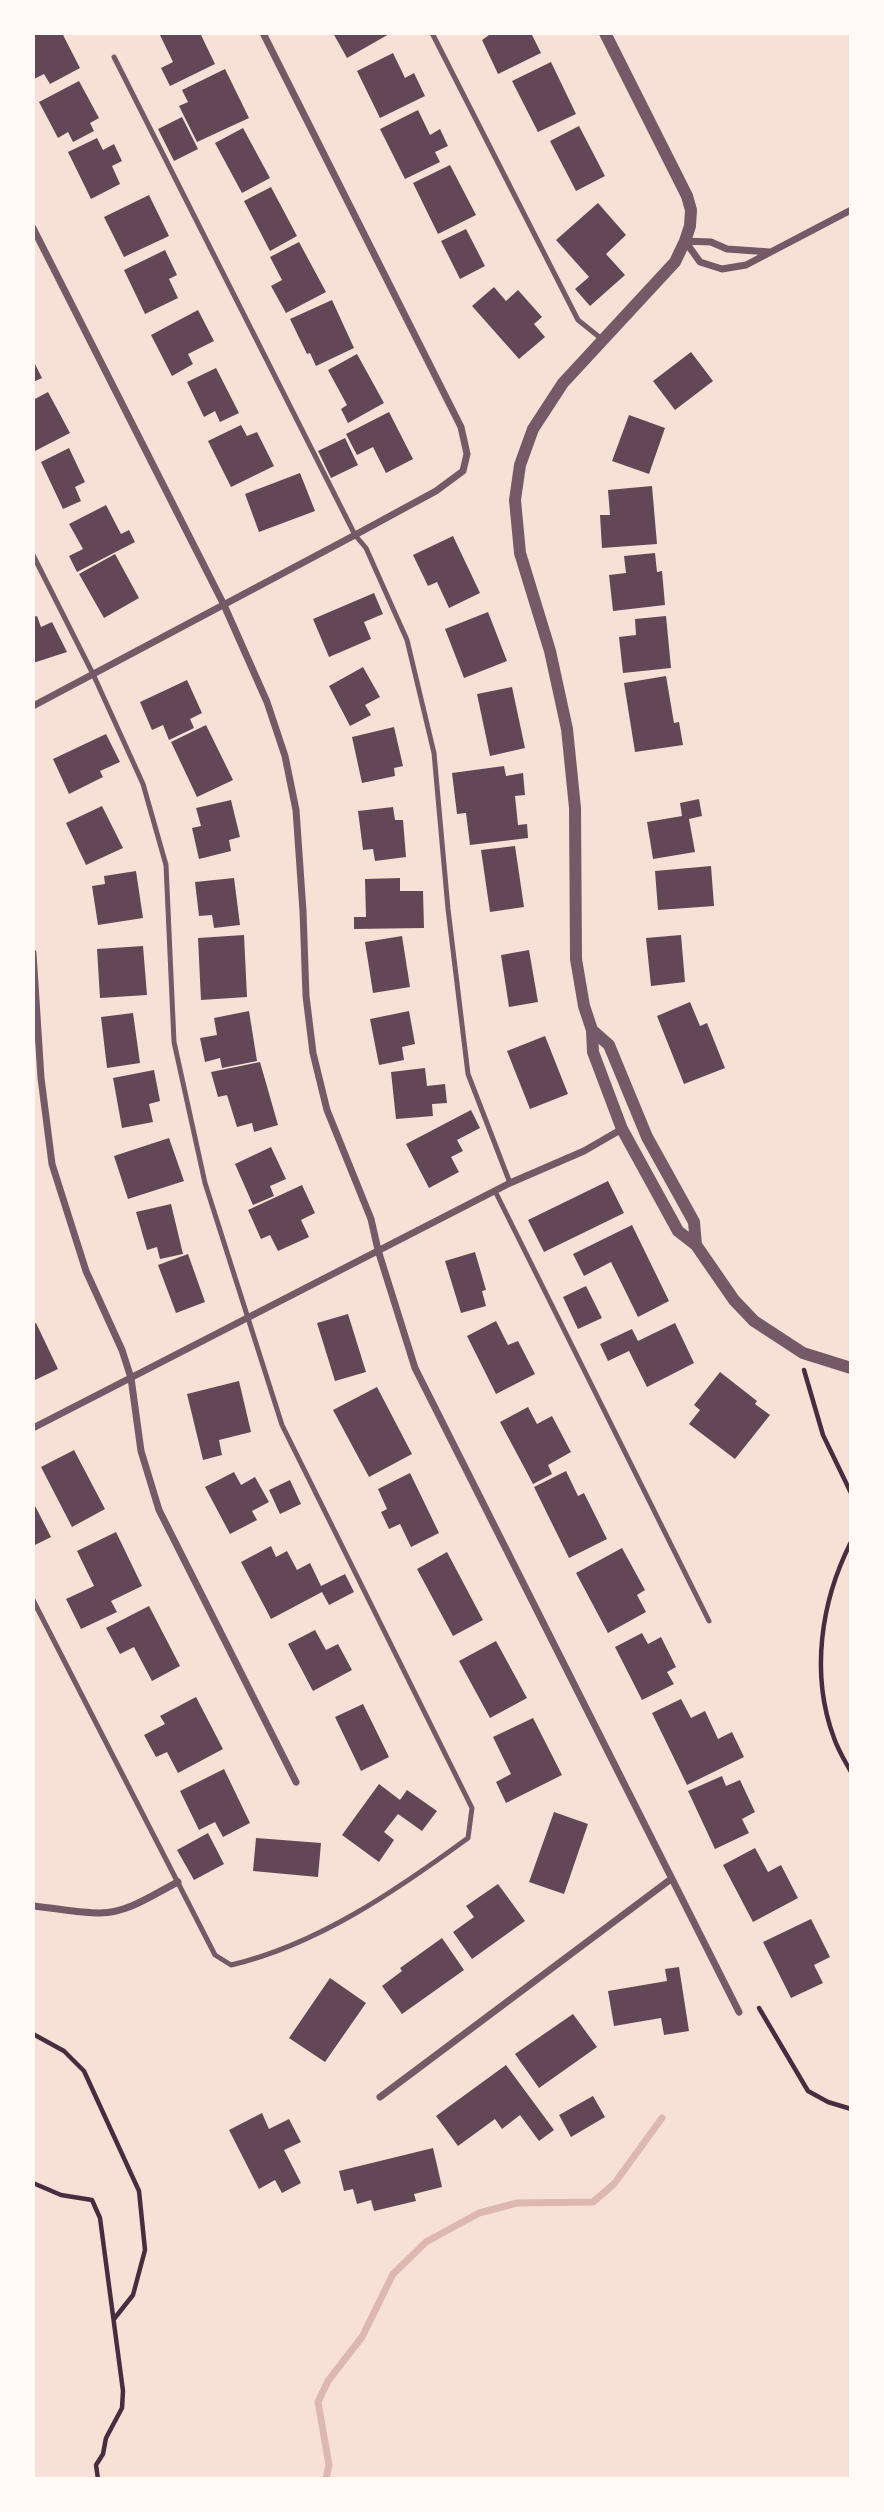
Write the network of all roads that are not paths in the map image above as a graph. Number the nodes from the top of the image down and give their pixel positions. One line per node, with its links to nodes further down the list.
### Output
1 (263, 33): 10 (street)
2 (432, 33): 9 (lane)
3 (605, 33): 7 (street)
4 (114, 57): 10 (lane)
5 (851, 210): 8 (street)
6 (33, 228): 12 (street)
7 (685, 241): 8 (street); 8 (street); 9 (street)
8 (771, 252)
9 (603, 340): 16 (street)
10 (355, 535): 12 (street); 19 (lane)
11 (33, 555): 13 (lane)
12 (224, 605): 13 (street); 22 (street)
13 (93, 674): 14 (street); 23 (lane)
14 (33, 706)
15 (33, 953): 25 (street)
16 (592, 1030): 17 (street); 18 (street)
17 (637, 1115): 18 (street); 21 (street)
18 (622, 1129): 19 (street); 21 (street)
19 (510, 1182): 20 (street)
20 (495, 1191): 22 (street); 28 (lane)
21 (695, 1245): 24 (street)
22 (378, 1250): 23 (street); 30 (street)
23 (248, 1317): 25 (street); 31 (lane)
24 (851, 1368)
25 (131, 1378): 26 (street); 29 (street)
26 (33, 1428)
27 (33, 1600): 31 (lane)
28 (709, 1622)
29 (296, 1782)
30 (671, 1878): 33 (street); 34 (street)
31 (178, 1882): 32 (street)
32 (33, 1906)
33 (739, 2012)
34 (380, 2097)

